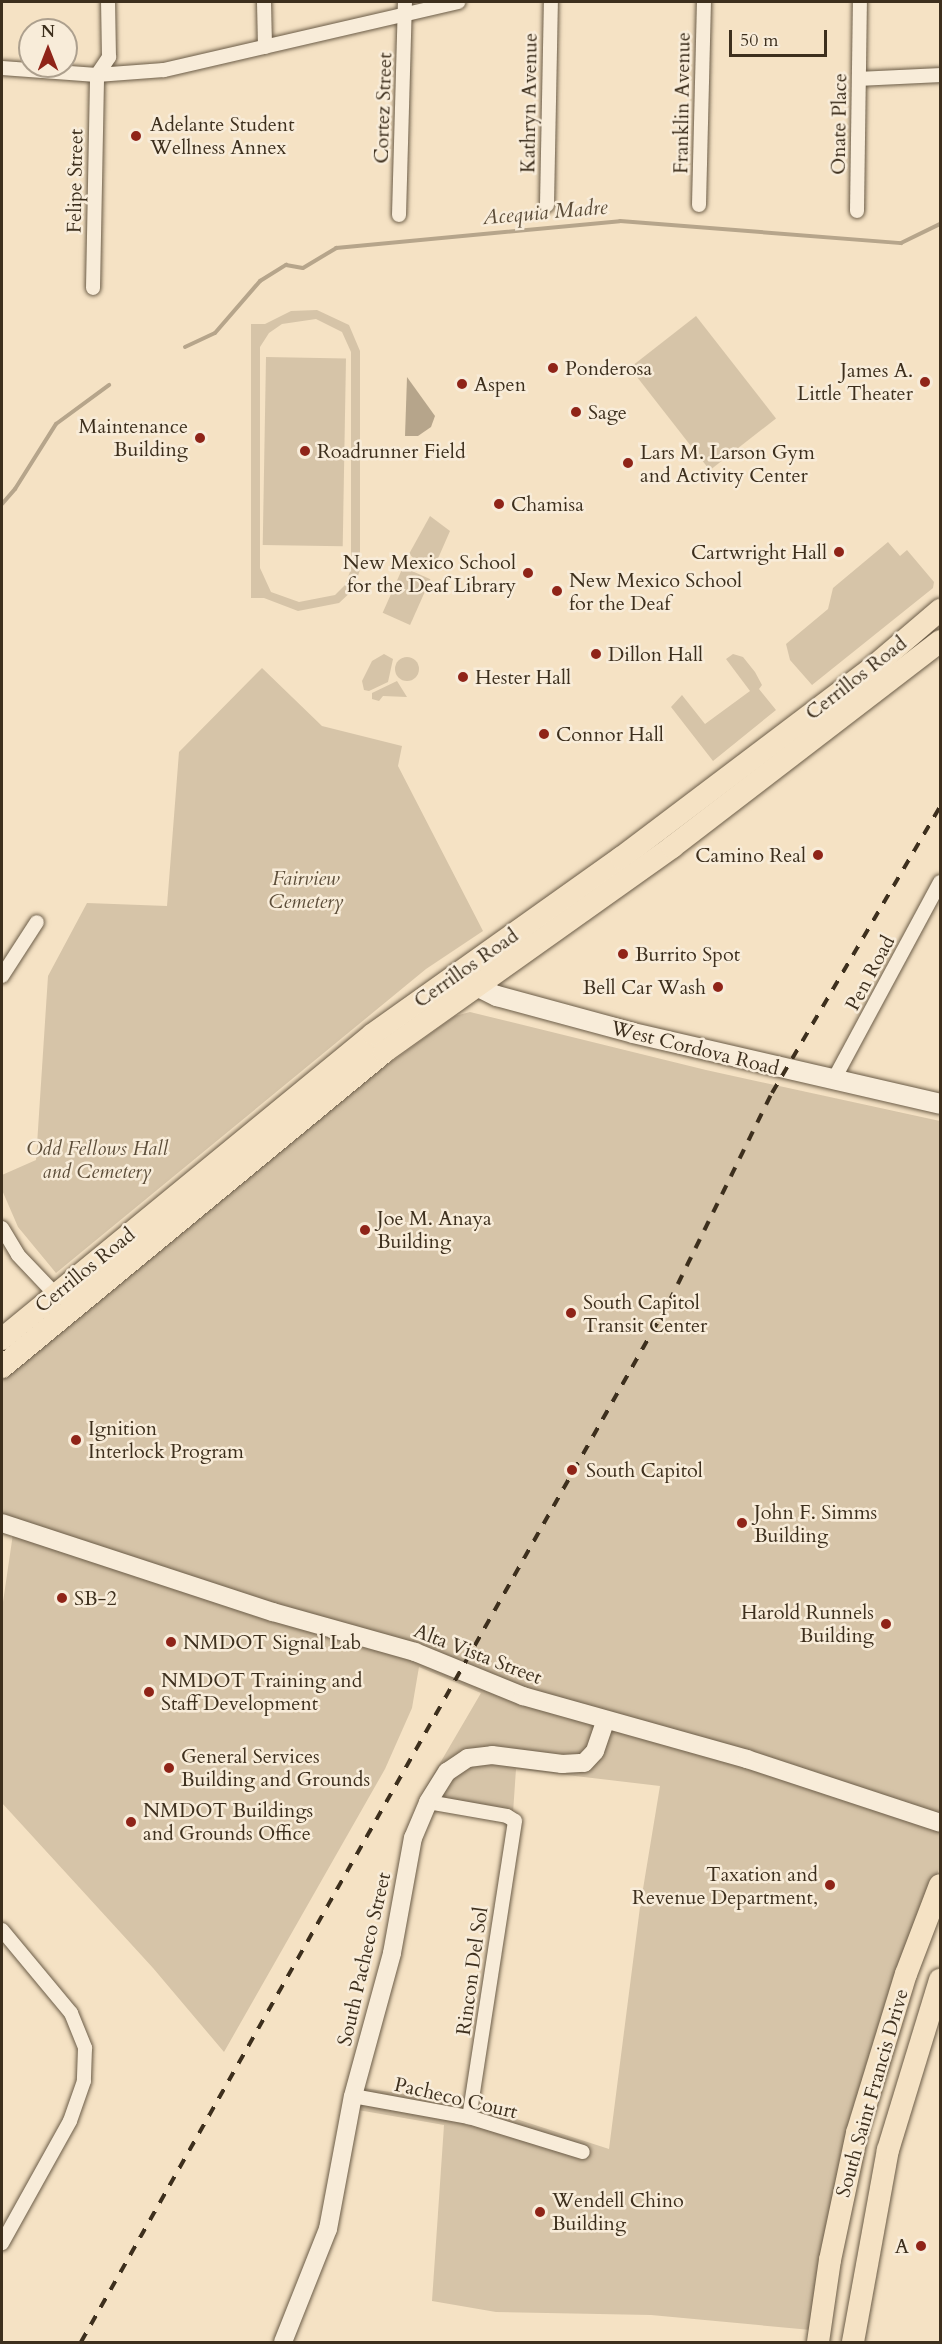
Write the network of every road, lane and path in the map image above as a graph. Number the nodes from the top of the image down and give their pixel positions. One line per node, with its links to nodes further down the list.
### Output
1 (108, 2): 10 (street)
2 (264, 2): 8 (street)
3 (458, 2): 7 (street)
4 (550, 2): 13 (street, Kathryn Avenue)
5 (704, 2): 14 (street, Franklin Avenue)
6 (861, 2): 12 (street, Onate Place)
7 (405, 8): 8 (street); 16 (street, Cortez Street)
8 (265, 47): 10 (street)
9 (2, 68): 10 (street)
10 (97, 75): 17 (street, Felipe Street)
11 (940, 75): 12 (street)
12 (859, 79): 15 (street, Onate Place)
13 (547, 205)
14 (699, 205)
15 (856, 211)
16 (399, 215)
17 (93, 288)
18 (940, 610): 20 (main road, Cerrillos Road)
19 (940, 641): 20 (main road, Cerrillos Road)
20 (665, 839): 23 (main road, Cerrillos Road); 25 (main road, Cerrillos Road)
21 (940, 882): 26 (street, Pen Road)
22 (37, 922): 24 (street)
23 (456, 974): 25 (main road, West Cordova Road); 29 (main road, Cerrillos Road)
24 (2, 976)
25 (477, 987): 26 (main road, West Cordova Road); 30 (main road, Cerrillos Road)
26 (833, 1081): 27 (main road, West Cordova Road)
27 (940, 1104)
28 (2, 1228): 29 (street)
29 (55, 1294): 30 (street); 31 (main road, Cerrillos Road)
30 (83, 1300): 32 (main road, Cerrillos Road)
31 (2, 1339)
32 (2, 1366)
33 (2, 1523): 34 (street, Alta Vista Street)
34 (605, 1722): 35 (street, South Pacheco Street); 36 (street, Alta Vista Street)
35 (428, 1802): 40 (street, South Pacheco Street); 41 (street, Rincon Del Sol)
36 (940, 1823)
37 (940, 1885): 45 (main road, South Saint Francis Drive)
38 (2, 1930): 43 (street)
39 (940, 1980): 46 (main road, South Saint Francis Drive)
40 (353, 2096): 41 (street, Pacheco Court); 44 (street, South Pacheco Street)
41 (469, 2117): 42 (street, Pacheco Court)
42 (583, 2152)
43 (2, 2243)
44 (283, 2343)
45 (818, 2343)
46 (853, 2343)

